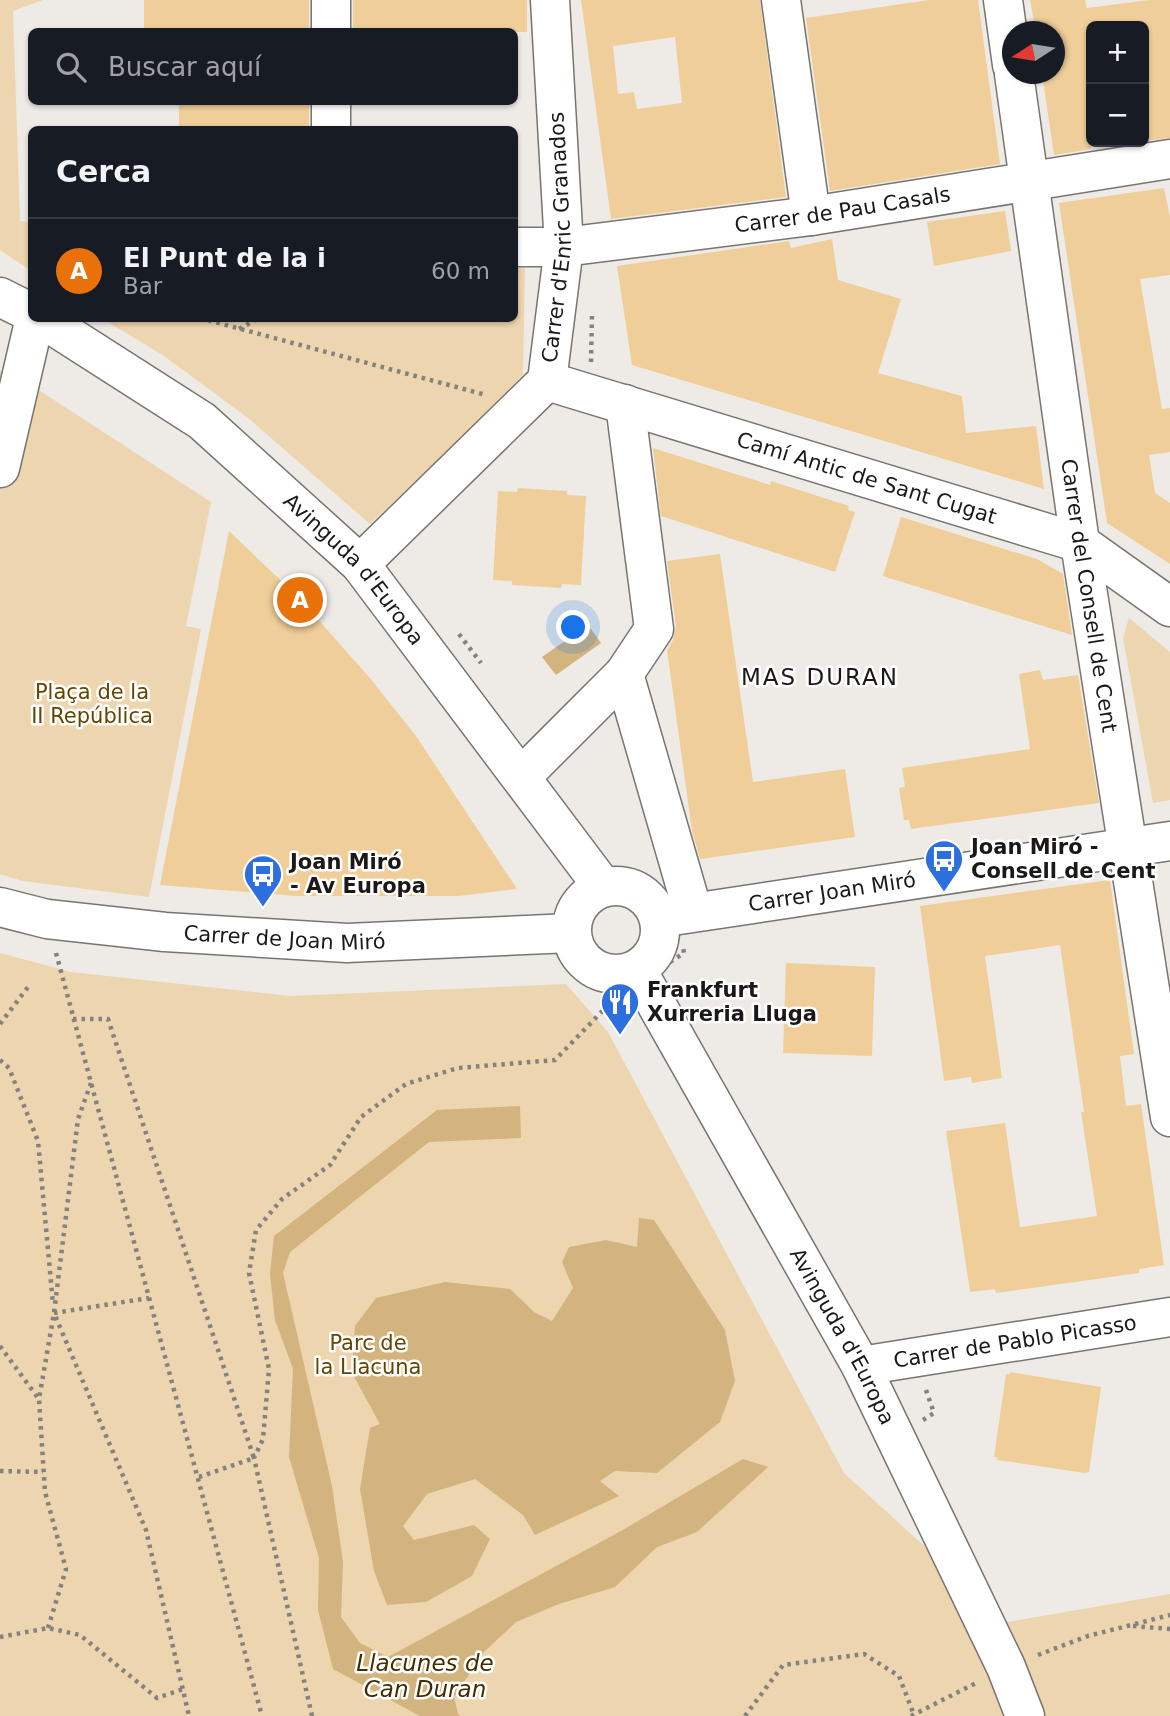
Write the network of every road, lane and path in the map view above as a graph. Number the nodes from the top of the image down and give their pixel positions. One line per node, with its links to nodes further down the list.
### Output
1 (331, 0): 6 (street)
2 (550, 0): 14 (street, Carrer d'Enric Granados)
3 (781, 0): 12 (street)
4 (1003, 0): 5 (street)
5 (1006, 21)
6 (331, 28)
7 (1015, 84): 11 (street, Carrer del Consell de Cent)
8 (331, 105): 9 (street)
9 (331, 126)
10 (1170, 159): 11 (street, Carrer de Pau Casals)
11 (1029, 182): 12 (street, Carrer de Pau Casals); 25 (street, Carrer del Consell de Cent)
12 (811, 216): 14 (street, Carrer de Pau Casals)
13 (518, 247): 14 (street, Carrer de Pau Casals)
14 (564, 247): 22 (street, Carrer d'Enric Granados)
15 (0, 297): 16 (street)
16 (28, 311)
17 (34, 322): 24 (street)
18 (47, 322): 26 (street, Avinguda d'Europa)
19 (214, 322): 21 (path)
20 (252, 322): 21 (path)
21 (239, 329): 22 (path)
22 (535, 393): 23 (street, Camí Antic de Sant Cugat); 26 (street)
23 (625, 404): 25 (street, Camí Antic de Sant Cugat); 28 (street)
24 (0, 468)
25 (1080, 543): 27 (street, Camí Antic de Sant Cugat); 31 (street, Carrer del Consell de Cent)
26 (360, 564): 29 (street, Avinguda d'Europa)
27 (1170, 607)
28 (624, 674): 29 (street); 34 (street)
29 (521, 778): 32 (street, Avinguda d'Europa)
30 (1170, 841): 31 (street, Carrer Joan Miró)
31 (1129, 847): 34 (street, Carrer Joan Miró); 43 (street, Carrer del Consell de Cent)
32 (603, 887): 34 (street); 36 (street)
33 (0, 907): 36 (street, Carrer de Joan Miró)
34 (676, 915): 37 (street)
35 (54, 946): 39 (path)
36 (570, 950): 37 (path); 37 (street)
37 (628, 982): 48 (street, Avinguda d'Europa); 50 (path)
38 (28, 987): 40 (path)
39 (74, 1019): 42 (path); 50 (path)
40 (0, 1024)
41 (0, 1060): 45 (path)
42 (91, 1082): 44 (path); 45 (path)
43 (1170, 1117)
44 (149, 1298): 45 (path); 53 (path)
45 (54, 1313): 49 (path); 60 (path)
46 (1170, 1317): 48 (street, Carrer de Pablo Picasso)
47 (0, 1346): 49 (path)
48 (861, 1366): 59 (street, Avinguda d'Europa)
49 (39, 1399): 52 (path)
50 (254, 1458): 53 (path); 64 (path)
51 (0, 1471): 52 (path)
52 (43, 1472): 56 (path)
53 (198, 1477): 63 (path)
54 (1170, 1615): 55 (path)
55 (1129, 1625): 57 (path); 59 (path)
56 (48, 1629): 58 (path); 60 (path)
57 (1170, 1629)
58 (0, 1637)
59 (1006, 1667): 61 (path); 66 (street, Avinguda d'Europa)
60 (183, 1689): 62 (path)
61 (912, 1715): 65 (path)
62 (189, 1716)
63 (262, 1716)
64 (312, 1716)
65 (745, 1716)
66 (1025, 1716)

